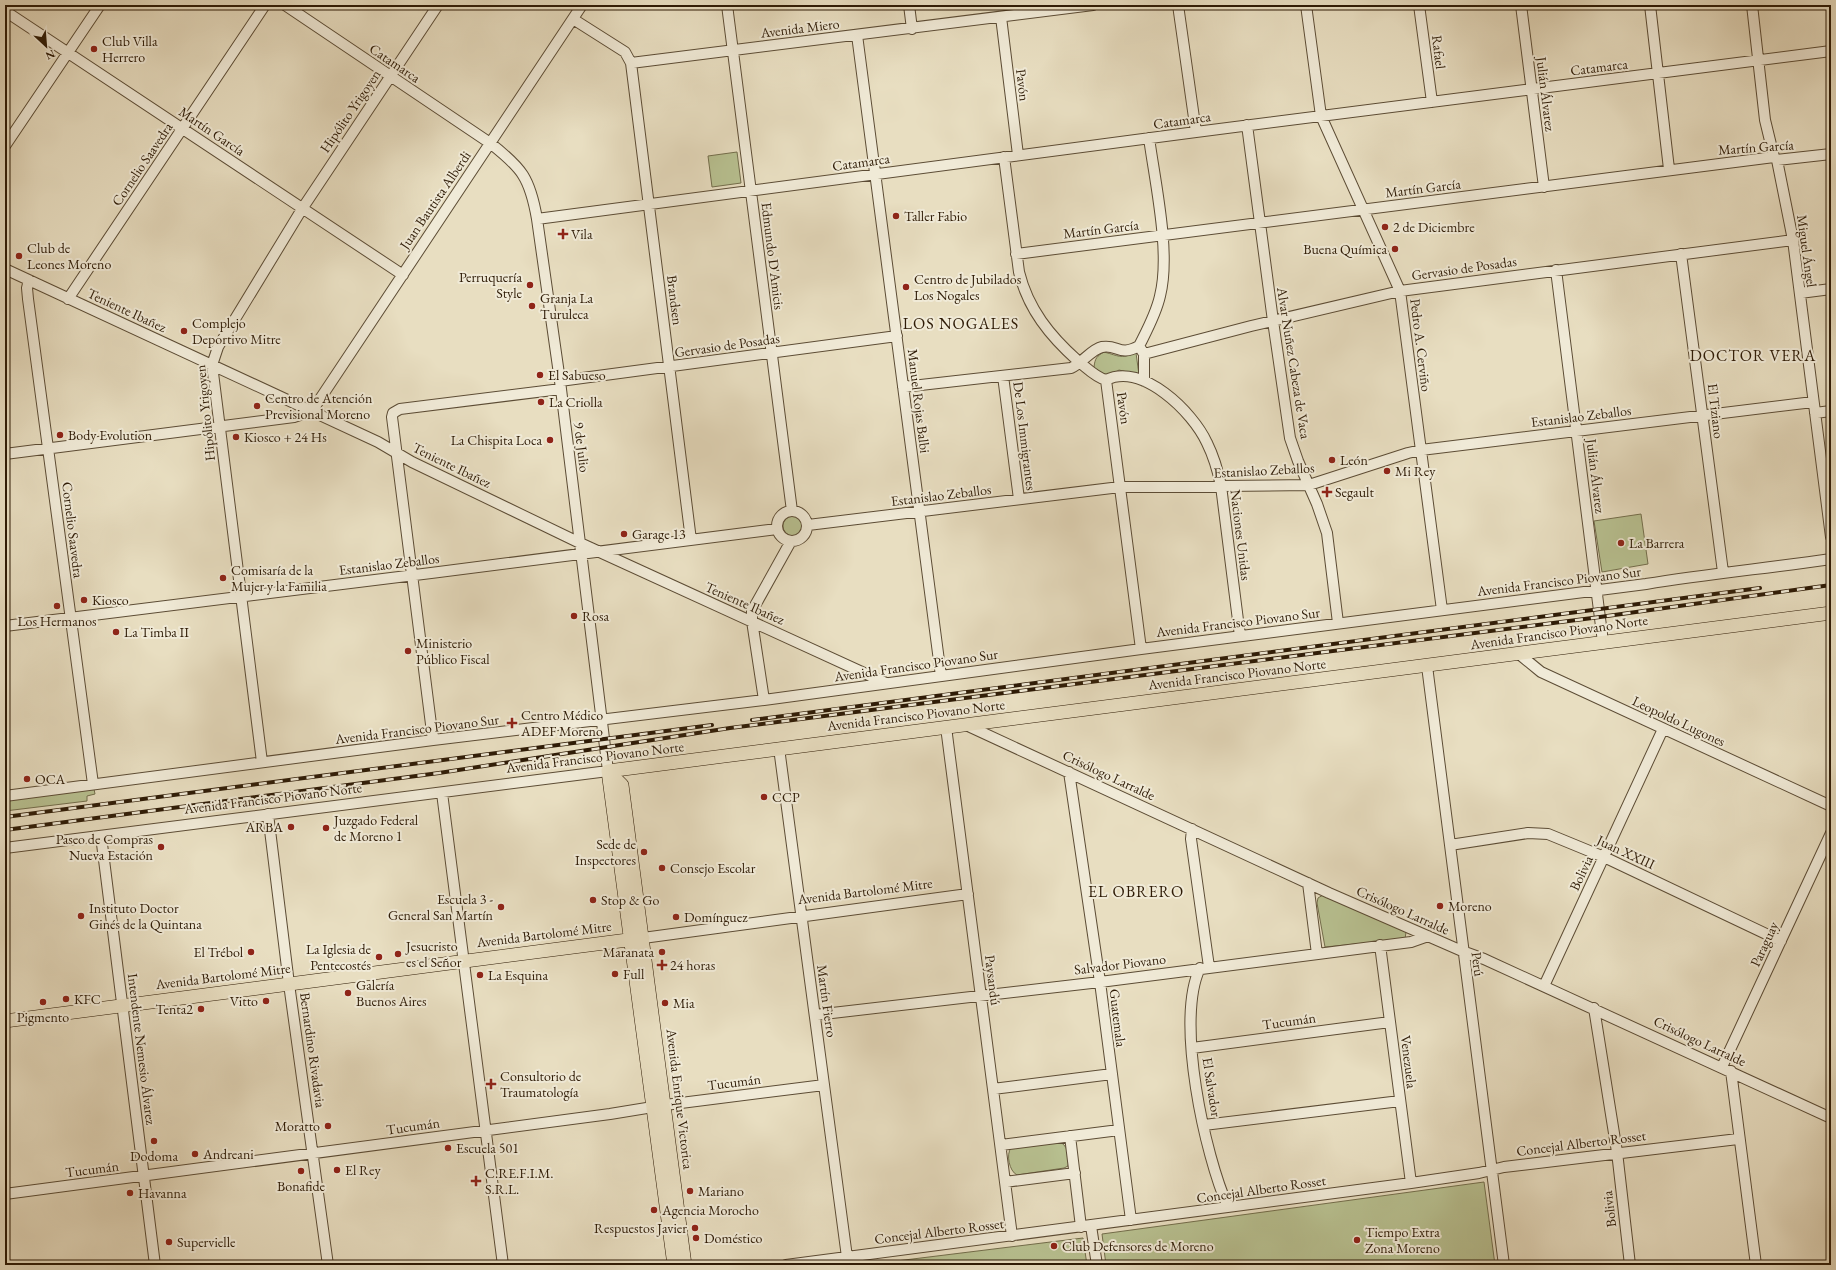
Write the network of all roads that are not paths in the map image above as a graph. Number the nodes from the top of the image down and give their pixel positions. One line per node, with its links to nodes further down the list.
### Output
1 (100, 5): 21 (street)
2 (265, 5): 30 (street, Cornelio Saavedra)
3 (285, 5): 25 (street, Catamarca)
4 (438, 5): 25 (street, Hipólito Yrigoyen)
5 (727, 5): 19 (street, Edmundo D'Amicis)
6 (909, 5): 17 (street)
7 (1093, 5): 16 (street, Avenida Miero)
8 (1178, 5): 31 (street)
9 (1306, 5): 28 (street, Pedro A. Cerviño)
10 (1419, 5): 27 (street, Rafael)
11 (1521, 5): 26 (street, Julián Álvarez)
12 (1650, 5): 24 (street)
13 (1752, 5): 22 (street, Miguel Ángel)
14 (575, 10): 23 (street); 33 (street, Juan Bautista Alberdi)
15 (5, 11): 21 (street, Martín García)
16 (1001, 17): 17 (street, Avenida Miero); 36 (street, Pavón)
17 (912, 29): 18 (street, Avenida Miero)
18 (857, 35): 19 (street, Avenida Miero); 40 (street, Manuel Rojas Balbi)
19 (733, 50): 23 (street, Avenida Miero); 42 (street, Edmundo D'Amicis)
20 (1831, 51): 22 (street, Catamarca)
21 (68, 53): 30 (street, Martín García); 34 (street)
22 (1758, 60): 24 (street, Catamarca); 38 (street, Miguel Ángel)
23 (631, 63): 43 (street, Brandsen)
24 (1658, 73): 26 (street, Catamarca); 39 (street)
25 (390, 77): 33 (street, Catamarca); 44 (street, Hipólito Yrigoyen)
26 (1532, 89): 27 (street, Catamarca); 41 (street, Julián Álvarez)
27 (1432, 102): 28 (street, Catamarca)
28 (1322, 116): 29 (street, Catamarca); 45 (street, Pedro A. Cerviño)
29 (1247, 125): 31 (street, Catamarca); 47 (street, Alvar Nuñez Cabeza de Vaca)
30 (182, 128): 44 (street, Martín García); 59 (street, Cornelio Saavedra)
31 (1196, 132): 32 (street, Catamarca)
32 (1149, 138): 36 (street, Catamarca); 48 (street)
33 (490, 143): 46 (street, 9 de Julio); 54 (street, Juan Bautista Alberdi)
34 (5, 146)
35 (1831, 154): 38 (street, Martín García)
36 (1018, 155): 37 (street, Catamarca)
37 (1004, 157): 40 (street, Catamarca); 50 (street, Pavón)
38 (1776, 158): 39 (street, Martín García); 49 (street, Miguel Ángel)
39 (1669, 170): 41 (street, Martín García)
40 (876, 174): 42 (street, Catamarca); 61 (street, Manuel Rojas Balbi)
41 (1544, 187): 45 (street, Martín García)
42 (751, 191): 43 (street, Catamarca); 63 (street, Edmundo D'Amicis)
43 (648, 204): 46 (street, Catamarca); 66 (street, Brandsen)
44 (302, 209): 54 (street, Martín García); 65 (street, Hipólito Yrigoyen)
45 (1364, 210): 47 (street, Martín García); 57 (street, Pedro A. Cerviño)
46 (537, 219): 70 (street, 9 de Julio)
47 (1260, 223): 48 (street, Martín García); 60 (street, Alvar Nuñez Cabeza de Vaca)
48 (1162, 236): 50 (street, Martín García); 62 (street)
49 (1793, 240): 51 (street, Gervasio de Posadas); 58 (street, Miguel Ángel)
50 (1016, 254): 64 (street, Pavón)
51 (1681, 254): 52 (street, Gervasio de Posadas); 76 (street, El Tiziano)
52 (1556, 270): 57 (street, Gervasio de Posadas); 78 (street, Julián Álvarez)
53 (6, 272): 55 (street, Teniente Ibañez)
54 (403, 274): 73 (street, Juan Bautista Alberdi)
55 (29, 280): 59 (street, Teniente Ibañez); 79 (street, Cornelio Saavedra)
56 (1831, 289): 58 (street)
57 (1400, 291): 60 (street, Gervasio de Posadas); 80 (street, Pedro A. Cerviño)
58 (1800, 293): 72 (street, Miguel Ángel)
59 (68, 299): 65 (street, Teniente Ibañez)
60 (1273, 321): 62 (street, Gervasio de Posadas); 83 (street, Alvar Nuñez Cabeza de Vaca)
61 (897, 336): 63 (street, Gervasio de Posadas); 71 (street, Manuel Rojas Balbi)
62 (1141, 350): 64 (street, Gervasio de Posadas); 69 (street)
63 (771, 353): 66 (street, Gervasio de Posadas); 87 (street, Edmundo D'Amicis)
64 (1081, 363): 67 (street, Gervasio de Posadas); 68 (street, Pavón)
65 (212, 365): 73 (street, Teniente Ibañez); 77 (street, Hipólito Yrigoyen)
66 (669, 366): 70 (street, Gervasio de Posadas); 92 (street, Brandsen)
67 (1003, 376): 71 (street, Gervasio de Posadas); 86 (street, De Los Immigrantes)
68 (1106, 380): 69 (street); 84 (street, Pavón)
69 (1144, 381): 85 (street, Naciones Unidas)
70 (561, 385): 81 (street, Gervasio de Posadas); 94 (street, 9 de Julio)
71 (903, 387): 88 (street, Manuel Rojas Balbi)
72 (1813, 402): 75 (street, Miguel Ángel); 76 (street, Estanislao Zeballos)
73 (312, 411): 77 (street); 81 (street, Teniente Ibañez)
74 (1831, 411): 75 (street)
75 (1815, 413): 91 (street, Miguel Ángel)
76 (1702, 415): 78 (street, Estanislao Zeballos); 98 (street, El Tiziano)
77 (220, 426): 79 (street); 101 (street, Hipólito Yrigoyen)
78 (1576, 430): 80 (street, Estanislao Zeballos); 100 (street, Julián Álvarez)
79 (48, 449): 82 (street); 104 (street, Cornelio Saavedra)
80 (1421, 450): 83 (street, Estanislao Zeballos); 102 (street, Pedro A. Cerviño)
81 (396, 453): 94 (street, Teniente Ibañez); 99 (street)
82 (5, 454)
83 (1309, 485): 85 (street, Estanislao Zeballos); 106 (street, Alvar Nuñez Cabeza de Vaca)
84 (1120, 486): 85 (street, Estanislao Zeballos); 86 (street, Estanislao Zeballos); 110 (street, Pavón)
85 (1221, 486): 108 (street, Naciones Unidas)
86 (1019, 499): 88 (street, Estanislao Zeballos)
87 (792, 511): 89 (street); 90 (street)
88 (919, 512): 89 (street, Estanislao Zeballos); 113 (street, Manuel Rojas Balbi)
89 (808, 525): 93 (street)
90 (777, 529): 92 (street, Estanislao Zeballos); 93 (street)
91 (1831, 537)
92 (691, 540): 95 (street, Estanislao Zeballos)
93 (791, 541): 105 (street)
94 (580, 543): 95 (street, Teniente Ibañez); 96 (street, 9 de Julio)
95 (601, 552): 96 (street, Estanislao Zeballos); 105 (street, Teniente Ibañez)
96 (582, 555): 99 (street, Estanislao Zeballos); 116 (street, 9 de Julio)
97 (1831, 559): 98 (street, Avenida Francisco Piovano Sur)
98 (1723, 572): 100 (street, Avenida Francisco Piovano Sur)
99 (412, 575): 101 (street, Estanislao Zeballos); 120 (street)
100 (1596, 590): 102 (street, Avenida Francisco Piovano Sur); 109 (street, Julián Álvarez)
101 (241, 596): 104 (street, Estanislao Zeballos); 122 (street, Hipólito Yrigoyen)
102 (1442, 610): 106 (street, Avenida Francisco Piovano Sur)
103 (1831, 613): 109 (main road, Avenida Francisco Piovano Norte)
104 (70, 618): 107 (street, Estanislao Zeballos); 125 (street, Cornelio Saavedra)
105 (752, 621): 114 (street, Teniente Ibañez); 115 (street)
106 (1338, 623): 108 (street, Avenida Francisco Piovano Sur)
107 (5, 626)
108 (1240, 636): 110 (street, Avenida Francisco Piovano Sur)
109 (1603, 642): 111 (main road, Avenida Francisco Piovano Norte)
110 (1141, 649): 113 (street, Avenida Francisco Piovano Sur)
111 (1519, 654): 112 (main road, Avenida Francisco Piovano Norte); 119 (street, Leopoldo Lugones)
112 (1427, 666): 117 (main road, Avenida Francisco Piovano Norte); 133 (street, Perú)
113 (941, 676): 114 (street, Avenida Francisco Piovano Sur)
114 (887, 684): 115 (street, Avenida Francisco Piovano Sur)
115 (764, 700): 116 (street, Avenida Francisco Piovano Sur)
116 (602, 720): 120 (street, Avenida Francisco Piovano Sur); 123 (street, 9 de Julio)
117 (966, 724): 118 (main road, Avenida Francisco Piovano Norte); 124 (street, Crisólogo Larralde)
118 (946, 727): 121 (main road, Avenida Francisco Piovano Norte); 137 (street, Paysandú)
119 (1663, 729): 128 (street, Leopoldo Lugones); 135 (street, Bolivia)
120 (433, 740): 122 (street, Avenida Francisco Piovano Sur)
121 (779, 748): 123 (main road, Avenida Francisco Piovano Norte); 138 (street, Martín Fierro)
122 (262, 762): 125 (street, Avenida Francisco Piovano Sur)
123 (608, 771): 126 (street, Avenida Francisco Piovano Norte); 140 (main road, Avenida Enrique Victorica); 141 (main road, Avenida Enrique Victorica)
124 (1069, 772): 130 (street, Crisólogo Larralde); 148 (street, Guatemala)
125 (93, 784): 127 (street, Avenida Francisco Piovano Sur)
126 (442, 793): 129 (street, Avenida Francisco Piovano Norte); 146 (street)
127 (5, 796)
128 (1831, 806)
129 (268, 814): 132 (street, Avenida Francisco Piovano Norte); 149 (street, Bernardino Rivadavia)
130 (1192, 829): 136 (street, Crisólogo Larralde); 147 (street, El Salvador)
131 (1831, 833): 142 (street, Paraguay)
132 (101, 836): 134 (street, Avenida Francisco Piovano Norte); 152 (street, Intendente Nemesio Álvarez)
133 (1450, 845): 135 (street, Juan XXIII); 144 (street, Perú)
134 (5, 848)
135 (1604, 857): 142 (street, Juan XXIII); 150 (street, Bolivia)
136 (1308, 883): 139 (street, Crisólogo Larralde); 145 (street)
137 (968, 894): 138 (street, Avenida Bartolomé Mitre); 151 (street, Paysandú)
138 (800, 916): 140 (street, Avenida Bartolomé Mitre); 154 (street, Martín Fierro)
139 (1428, 936): 143 (street, Salvador Piovano); 144 (street, Crisólogo Larralde)
140 (643, 938): 141 (main road, Avenida Bartolomé Mitre); 163 (main road, Avenida Enrique Victorica)
141 (630, 939): 146 (main road, Avenida Bartolomé Mitre); 163 (main road, Avenida Enrique Victorica)
142 (1781, 940): 158 (street, Paraguay)
143 (1380, 945): 145 (street, Salvador Piovano); 156 (street, Venezuela)
144 (1462, 951): 150 (street, Crisólogo Larralde); 173 (street, Perú)
145 (1317, 954): 147 (street, Salvador Piovano)
146 (463, 961): 149 (main road, Avenida Bartolomé Mitre); 166 (street)
147 (1204, 968): 148 (street, Salvador Piovano); 157 (street, El Salvador)
148 (1100, 982): 151 (street, Salvador Piovano); 159 (street, Guatemala)
149 (289, 984): 152 (main road, Avenida Bartolomé Mitre); 172 (street, Bernardino Rivadavia)
150 (1544, 986): 153 (street, Crisólogo Larralde)
151 (981, 995): 154 (street, Salvador Piovano); 161 (street, Paysandú)
152 (122, 1005): 155 (main road, Avenida Bartolomé Mitre); 175 (street, Intendente Nemesio Álvarez)
153 (1594, 1008): 158 (street, Crisólogo Larralde); 171 (street, Bolivia)
154 (815, 1015): 160 (street, Martín Fierro)
155 (5, 1021)
156 (1390, 1022): 157 (street, Tucumán); 162 (street, Venezuela)
157 (1192, 1048): 165 (street, El Salvador)
158 (1726, 1069): 164 (street, Crisólogo Larralde); 169 (street)
159 (1112, 1074): 161 (street); 167 (street, Guatemala)
160 (824, 1085): 163 (street, Tucumán); 183 (street, Martín Fierro)
161 (993, 1089): 170 (street, Paysandú)
162 (1400, 1101): 165 (street); 177 (street, Venezuela)
163 (660, 1106): 166 (street, Tucumán); 187 (main road, Avenida Enrique Victorica); 188 (main road, Avenida Enrique Victorica)
164 (1831, 1118)
165 (1204, 1125): 179 (street, El Salvador)
166 (485, 1130): 172 (street, Tucumán); 186 (street)
167 (1119, 1130): 168 (street); 180 (street, Guatemala)
168 (1070, 1136): 170 (street); 174 (street)
169 (1738, 1139): 171 (street, Concejal Alberto Rosset); 193 (street)
170 (1000, 1145): 176 (street, Paysandú)
171 (1616, 1152): 173 (street, Concejal Alberto Rosset); 192 (street, Bolivia)
172 (314, 1153): 175 (street, Tucumán); 185 (street, Bernardino Rivadavia)
173 (1491, 1170): 177 (street, Concejal Alberto Rosset); 191 (street, Perú)
174 (1075, 1173): 176 (street); 181 (street)
175 (144, 1176): 178 (street, Tucumán); 184 (street, Intendente Nemesio Álvarez)
176 (1005, 1182): 182 (street, Paysandú)
177 (1411, 1183): 179 (street, Concejal Alberto Rosset)
178 (5, 1194)
179 (1228, 1207): 180 (street, Concejal Alberto Rosset)
180 (1130, 1220): 181 (street, Concejal Alberto Rosset)
181 (1086, 1226): 182 (street, Concejal Alberto Rosset); 190 (street)
182 (1012, 1236): 183 (street, Concejal Alberto Rosset)
183 (846, 1257): 189 (street, Concejal Alberto Rosset)
184 (155, 1265)
185 (328, 1265)
186 (503, 1265)
187 (674, 1265)
188 (685, 1265)
189 (786, 1265)
190 (1097, 1265)
191 (1504, 1265)
192 (1630, 1265)
193 (1756, 1265)

